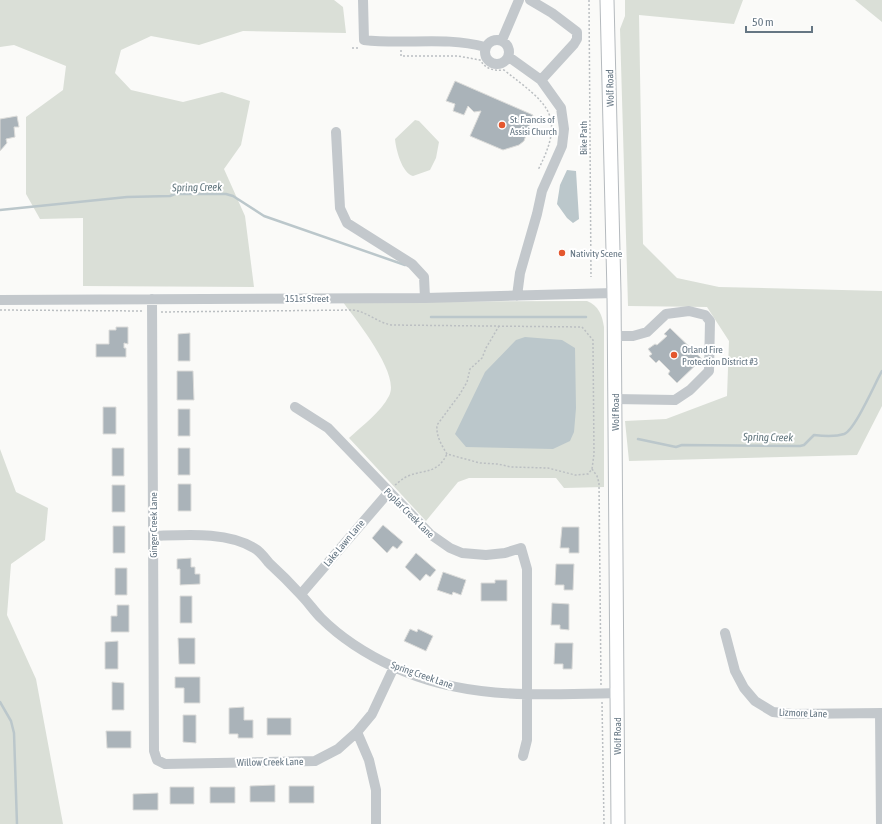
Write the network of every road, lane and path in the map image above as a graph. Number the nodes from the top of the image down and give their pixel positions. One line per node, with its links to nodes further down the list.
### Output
1 (363, 0): 7 (street)
2 (518, 0): 6 (street)
3 (530, 0): 12 (street)
4 (589, 0): 15 (path, Bike Path)
5 (607, 0): 16 (main road, Wolf Road)
6 (502, 40): 7 (street); 11 (street)
7 (486, 47): 11 (street)
8 (352, 48): 9 (path)
9 (359, 48)
10 (401, 48): 14 (path)
11 (509, 57): 12 (street)
12 (541, 80): 17 (street)
13 (336, 132): 18 (street)
14 (538, 170)
15 (591, 277)
16 (614, 293): 17 (street, 151st Street); 24 (main road, Wolf Road)
17 (517, 296): 18 (street, 151st Street)
18 (425, 298): 19 (street, 151st Street)
19 (152, 299): 20 (street, 151st Street); 22 (street, Ginger Creek Lane)
20 (0, 300)
21 (0, 310): 22 (path)
22 (152, 311): 23 (path); 30 (street, Ginger Creek Lane)
23 (499, 326): 27 (path); 28 (path)
24 (614, 336): 25 (main road, Wolf Road); 25 (street)
25 (615, 399): 35 (main road, Wolf Road)
26 (296, 407): 29 (street, Poplar Creek Lane)
27 (447, 454): 28 (path); 29 (path)
28 (592, 468): 34 (path)
29 (388, 492): 31 (street, Lake Lawn Lane); 36 (street, Poplar Creek Lane)
30 (153, 536): 31 (street, Spring Creek Lane); 39 (street, Ginger Creek Lane)
31 (301, 594): 33 (street, Spring Creek Lane)
32 (725, 633): 37 (street, Lizmore Lane)
33 (394, 667): 36 (street, Spring Creek Lane); 38 (street, Willow Creek Lane)
34 (602, 693): 35 (street, Spring Creek Lane); 36 (street, Spring Creek Lane); 42 (path)
35 (617, 693): 43 (main road, Wolf Road)
36 (527, 696): 40 (street)
37 (881, 714): 44 (street)
38 (357, 732): 39 (street, Willow Creek Lane); 41 (street)
39 (154, 751)
40 (523, 756)
41 (376, 824)
42 (604, 824)
43 (618, 824)
44 (881, 824)

